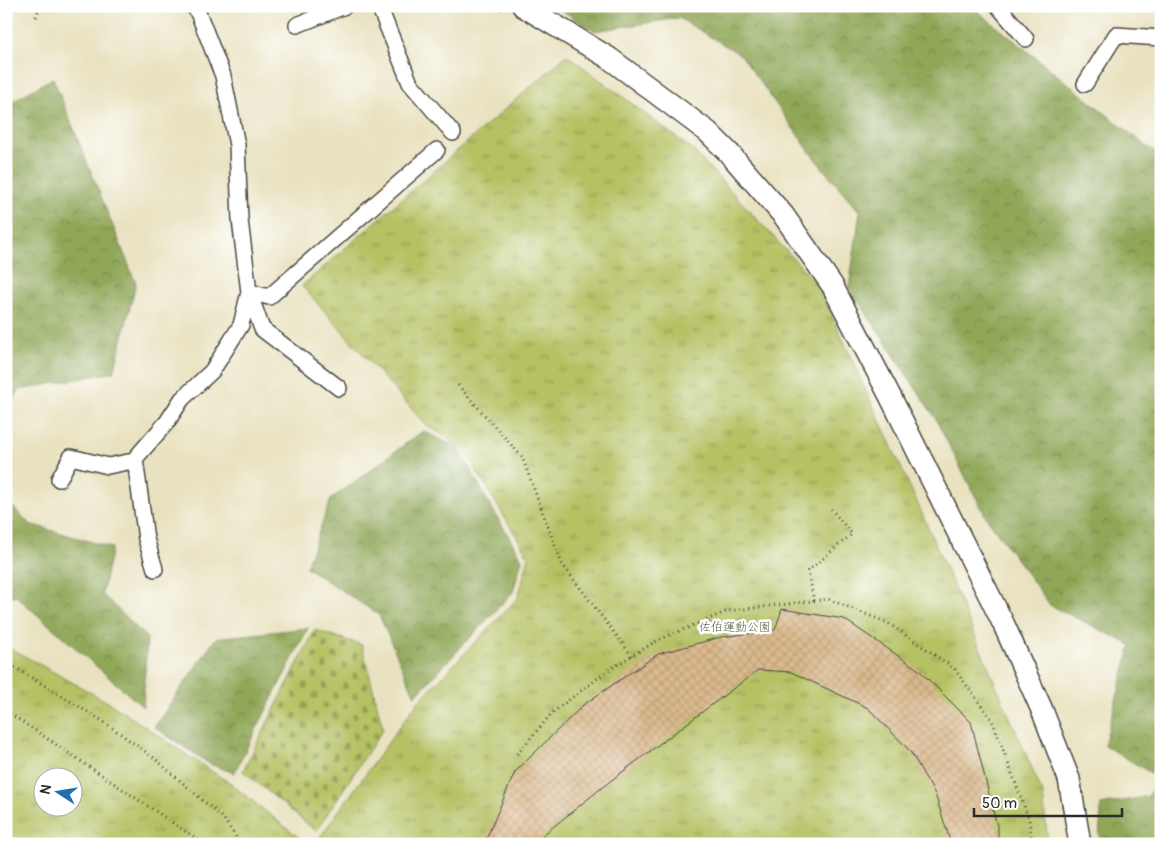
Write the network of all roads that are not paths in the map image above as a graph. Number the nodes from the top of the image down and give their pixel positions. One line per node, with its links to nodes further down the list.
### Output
1 (194, 6): 12 (street)
2 (344, 6): 6 (street)
3 (379, 6): 10 (street)
4 (998, 6): 7 (street)
5 (514, 9): 17 (street)
6 (297, 25)
7 (1026, 38)
8 (1161, 38): 9 (street)
9 (1085, 84)
10 (453, 133)
11 (437, 150): 12 (street)
12 (249, 292): 13 (street); 14 (street)
13 (340, 388)
14 (134, 459): 15 (street); 16 (street)
15 (59, 479)
16 (155, 569)
17 (1080, 844)

